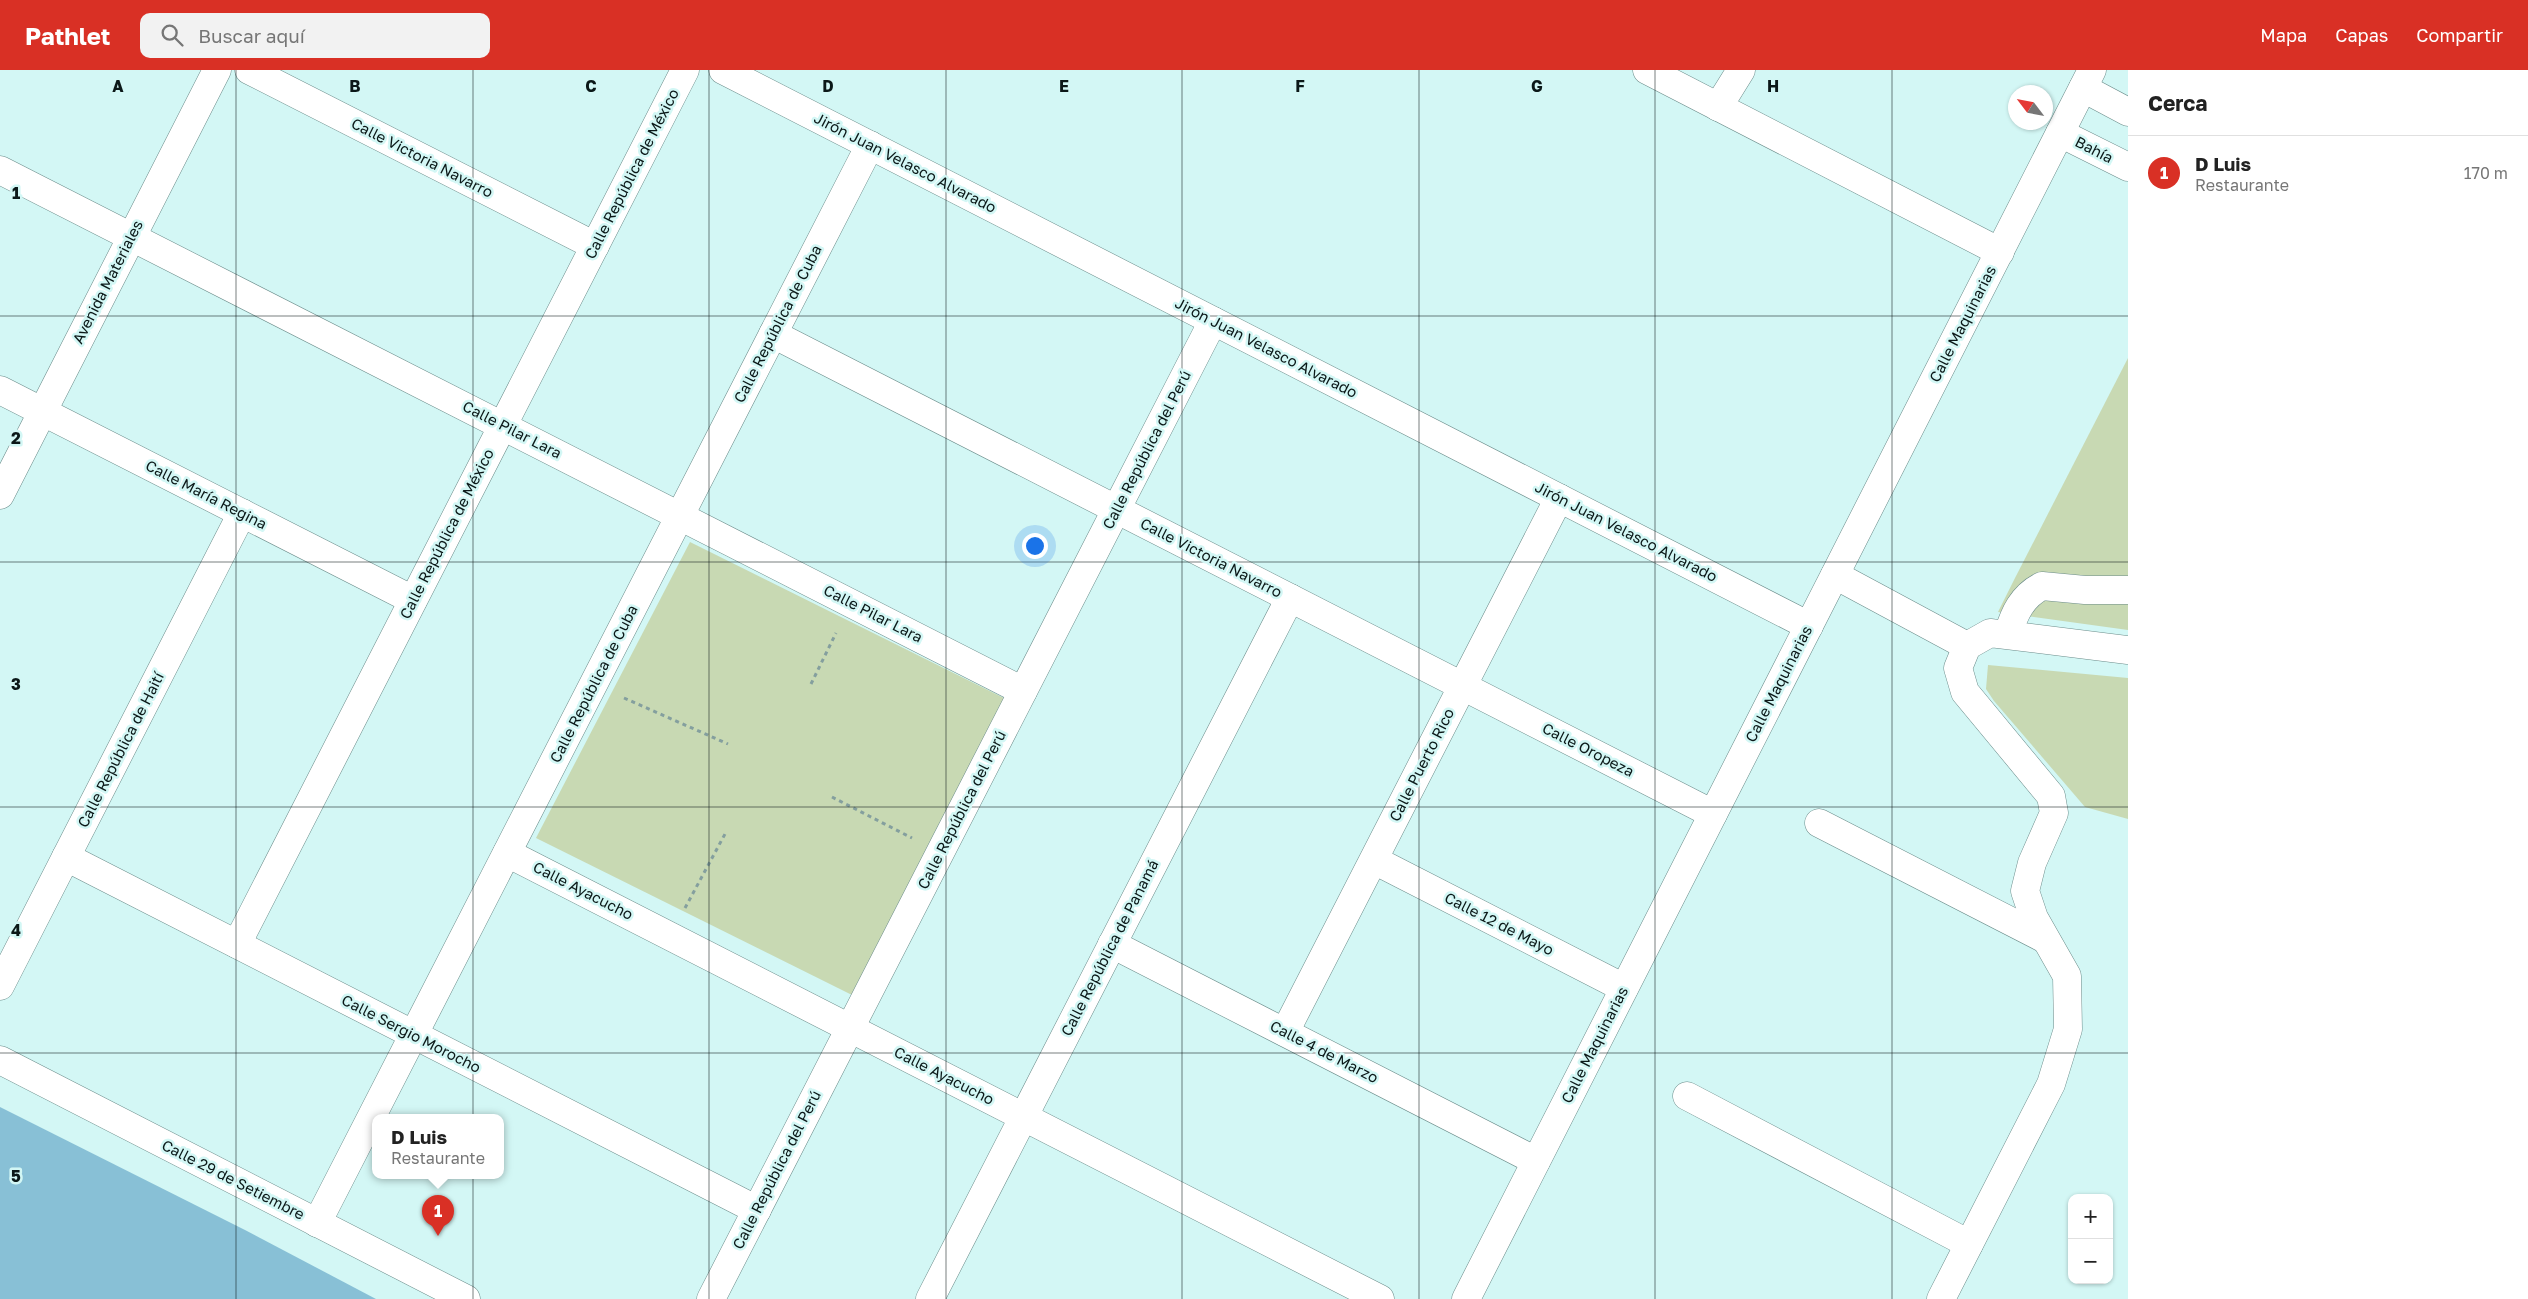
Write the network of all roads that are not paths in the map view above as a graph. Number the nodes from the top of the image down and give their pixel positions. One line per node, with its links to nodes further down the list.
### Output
1 (217, 70): 14 (street, Avenida Materiales)
2 (249, 70): 15 (street, Calle Victoria Navarro)
3 (685, 70): 15 (street, Calle República de México)
4 (723, 70): 11 (street, Jirón Juan Velasco Alvarado)
5 (1647, 70): 8 (street)
6 (1741, 70): 8 (street)
7 (2088, 79): 9 (street); 10 (street, Calle Maquinarias)
8 (1718, 107): 16 (street)
9 (2128, 112)
10 (2060, 133): 12 (street, Bahía); 16 (street, Calle Maquinarias)
11 (870, 145): 17 (street, Jirón Juan Velasco Alvarado); 18 (street, Calle República de Cuba)
12 (2128, 168)
13 (0, 170): 14 (street, Calle Pilar Lara)
14 (132, 237): 20 (street, Avenida Materiales); 21 (street, Calle Pilar Lara)
15 (595, 246): 21 (street, Calle República de México)
16 (2000, 252): 27 (street, Calle Maquinarias)
17 (1213, 321): 23 (street, Jirón Juan Velasco Alvarado); 24 (street, Calle República del Perú)
18 (773, 334): 24 (street, Calle Victoria Navarro); 26 (street, Calle República de Cuba)
19 (0, 390): 20 (street, Calle María Regina)
20 (43, 412): 22 (street, Avenida Materiales); 25 (street, Calle María Regina)
21 (503, 426): 26 (street, Calle Pilar Lara); 30 (street, Calle República de México)
22 (0, 495)
23 (1559, 498): 31 (street, Jirón Juan Velasco Alvarado); 35 (street, Calle Puerto Rico)
24 (1116, 509): 29 (street, Calle Victoria Navarro); 36 (street, Calle República del Perú)
25 (242, 513): 30 (street, Calle María Regina); 40 (street, Calle República de Haití)
26 (680, 516): 36 (street, Calle Pilar Lara); 39 (street, Calle República de Cuba)
27 (1835, 575): 31 (street, Calle Maquinarias); 33 (street)
28 (2128, 590): 32 (street)
29 (1290, 598): 35 (street, Calle Victoria Navarro); 44 (street, Calle República de Panamá)
30 (413, 600): 43 (street, Calle República de México)
31 (1809, 626): 37 (street, Calle Maquinarias)
32 (2008, 634): 33 (street); 34 (street)
33 (1967, 646): 42 (street)
34 (2128, 650)
35 (1463, 686): 37 (street, Calle Oropeza); 41 (street, Calle Puerto Rico)
36 (1023, 691): 47 (street, Calle República del Perú)
37 (1713, 814): 46 (street, Calle Maquinarias)
38 (1819, 823): 42 (street)
39 (507, 853): 47 (street, Calle Ayacucho); 49 (street, Calle República de Cuba)
40 (66, 857): 43 (street, Calle Sergio Morocho); 45 (street, Calle República de Haití)
41 (1374, 860): 46 (street, Calle 12 de Mayo); 48 (street, Calle Puerto Rico)
42 (2046, 938): 58 (street)
43 (237, 944): 49 (street, Calle Sergio Morocho)
44 (1112, 944): 48 (street, Calle 4 de Marzo); 54 (street, Calle República de Panamá)
45 (0, 986)
46 (1624, 988): 55 (street, Calle Maquinarias)
47 (850, 1028): 54 (street, Calle Ayacucho); 56 (street, Calle República del Perú)
48 (1285, 1032): 55 (street, Calle 4 de Marzo)
49 (414, 1035): 52 (street, Calle República de Cuba); 56 (street, Calle Sergio Morocho)
50 (0, 1060): 57 (street, Calle 29 de Setiembre)
51 (1687, 1096): 58 (street)
52 (373, 1114)
53 (372, 1116): 57 (street, Calle República de Cuba)
54 (1023, 1116): 61 (street, Calle República de Panamá); 62 (street, Calle Ayacucho)
55 (1536, 1161): 63 (street, Calle Maquinarias)
56 (757, 1210): 60 (street, Calle República del Perú)
57 (317, 1223): 59 (street, Calle 29 de Setiembre)
58 (1969, 1244): 64 (street)
59 (466, 1299)
60 (711, 1299)
61 (930, 1299)
62 (1380, 1299)
63 (1466, 1299)
64 (1941, 1299)

